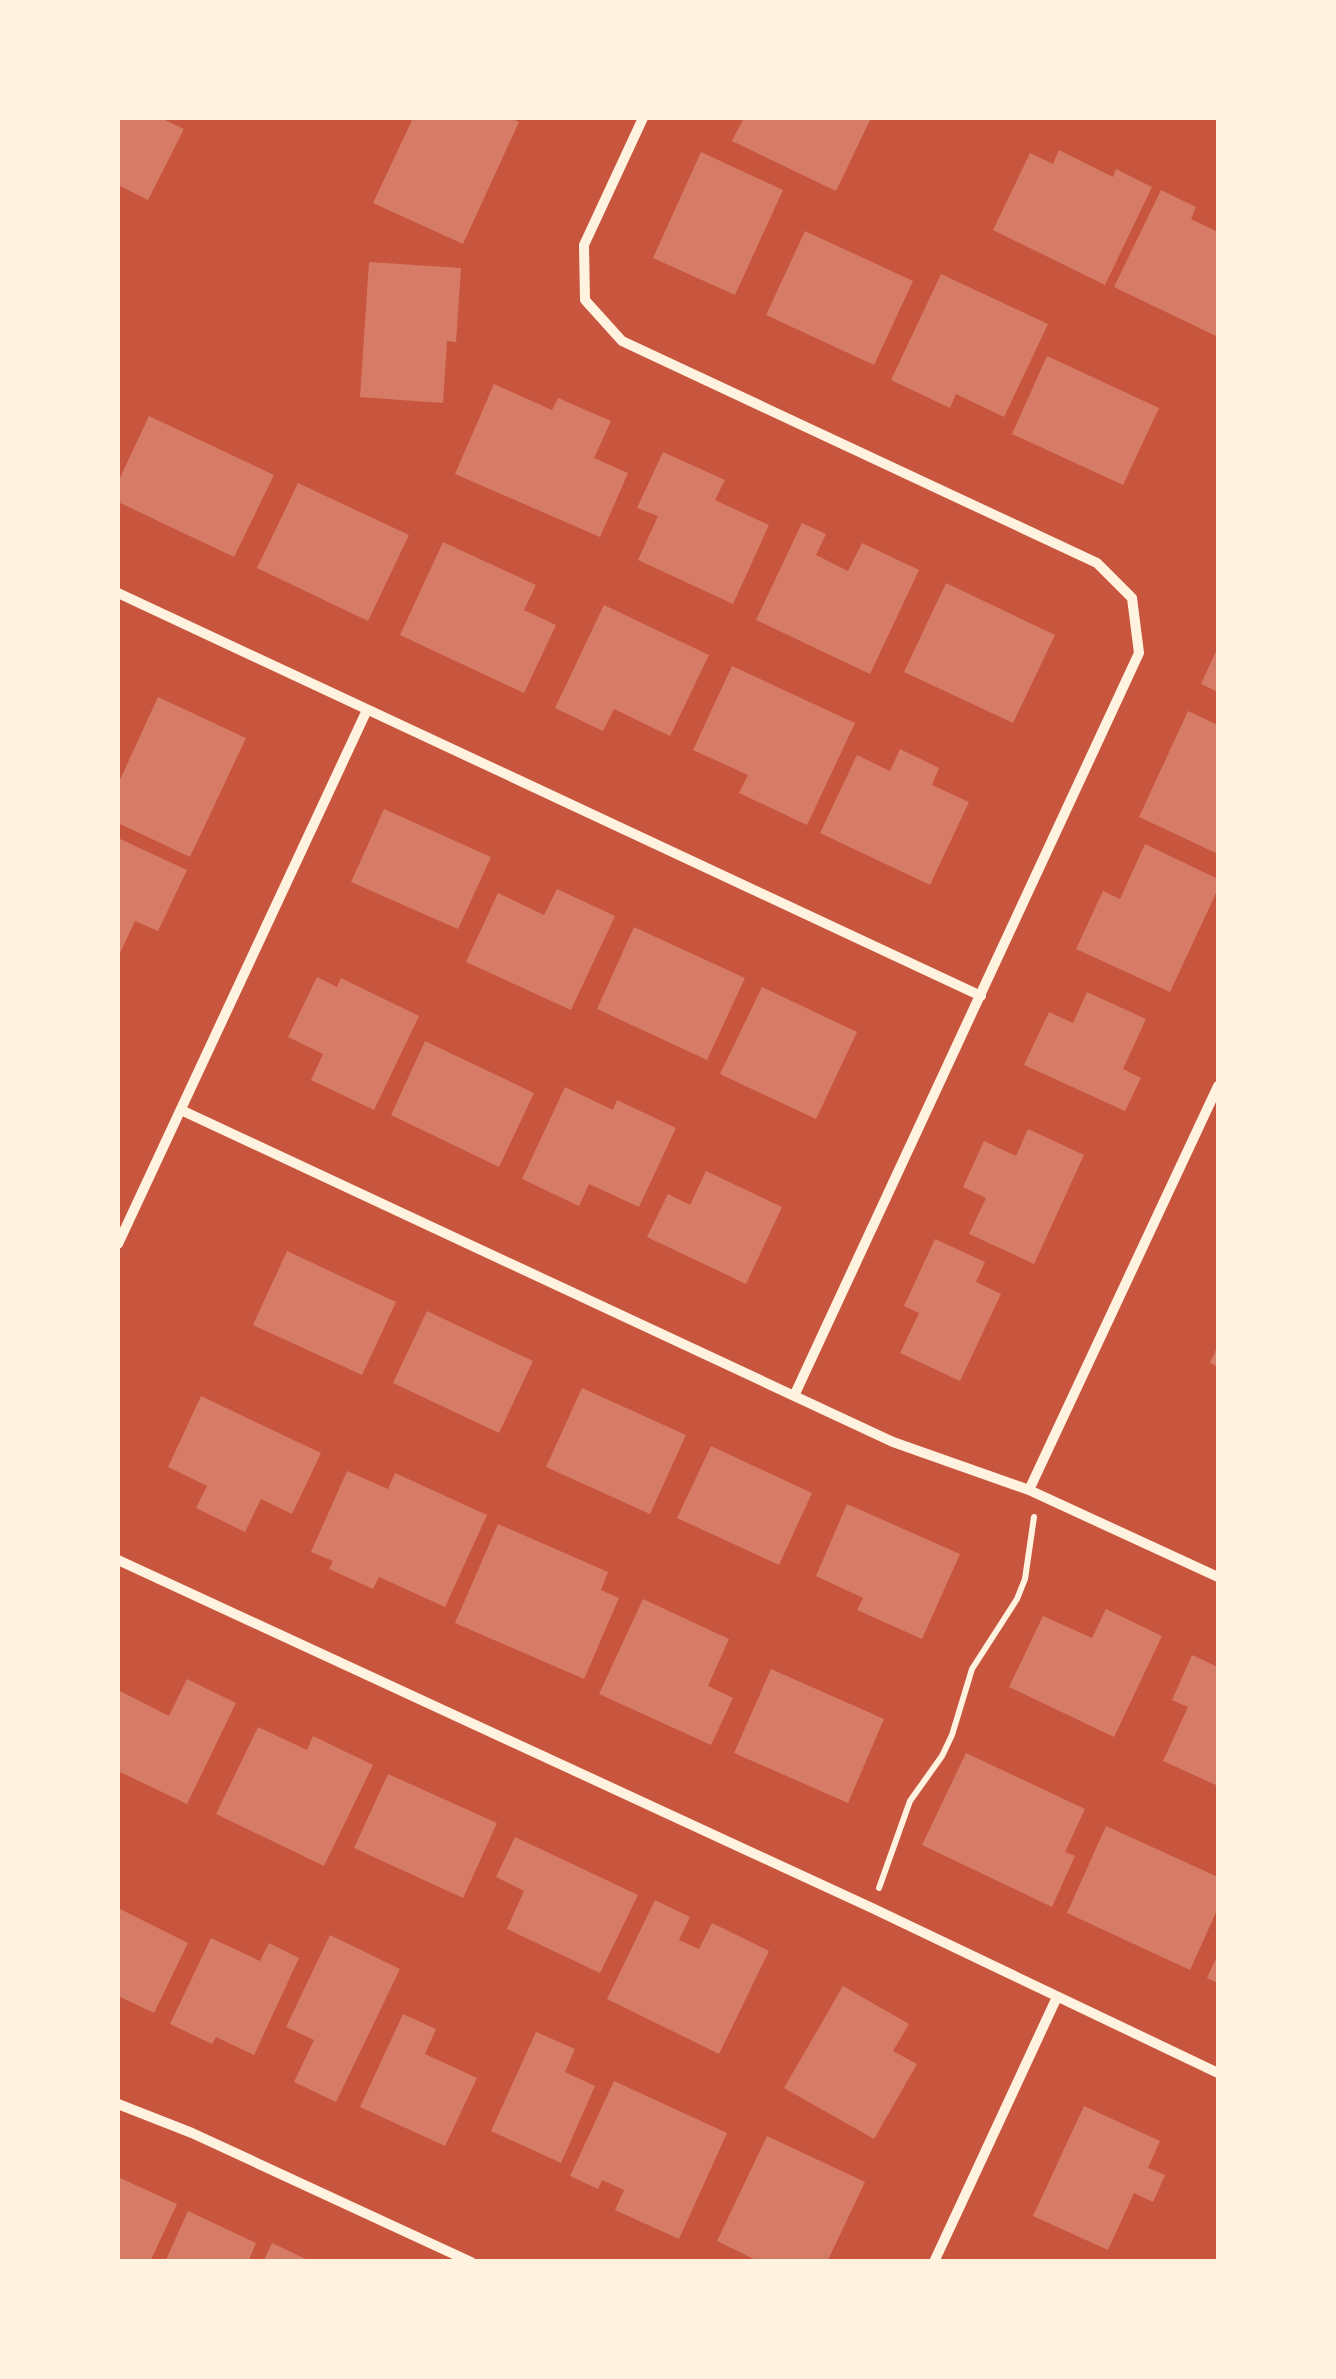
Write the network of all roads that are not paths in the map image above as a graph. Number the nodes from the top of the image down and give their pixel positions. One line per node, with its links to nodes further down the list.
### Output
1 (644, 118): 4 (street)
2 (118, 593): 3 (street)
3 (367, 710): 4 (street); 6 (street)
4 (981, 996): 8 (street)
5 (1218, 1086): 9 (street)
6 (181, 1110): 7 (street); 8 (street)
7 (118, 1244)
8 (794, 1396): 9 (street)
9 (1029, 1490): 11 (street)
10 (118, 1560): 12 (street)
11 (1218, 1578)
12 (1057, 1997): 13 (street); 16 (street)
13 (1218, 2072)
14 (118, 2104): 15 (street)
15 (471, 2262)
16 (934, 2262)

